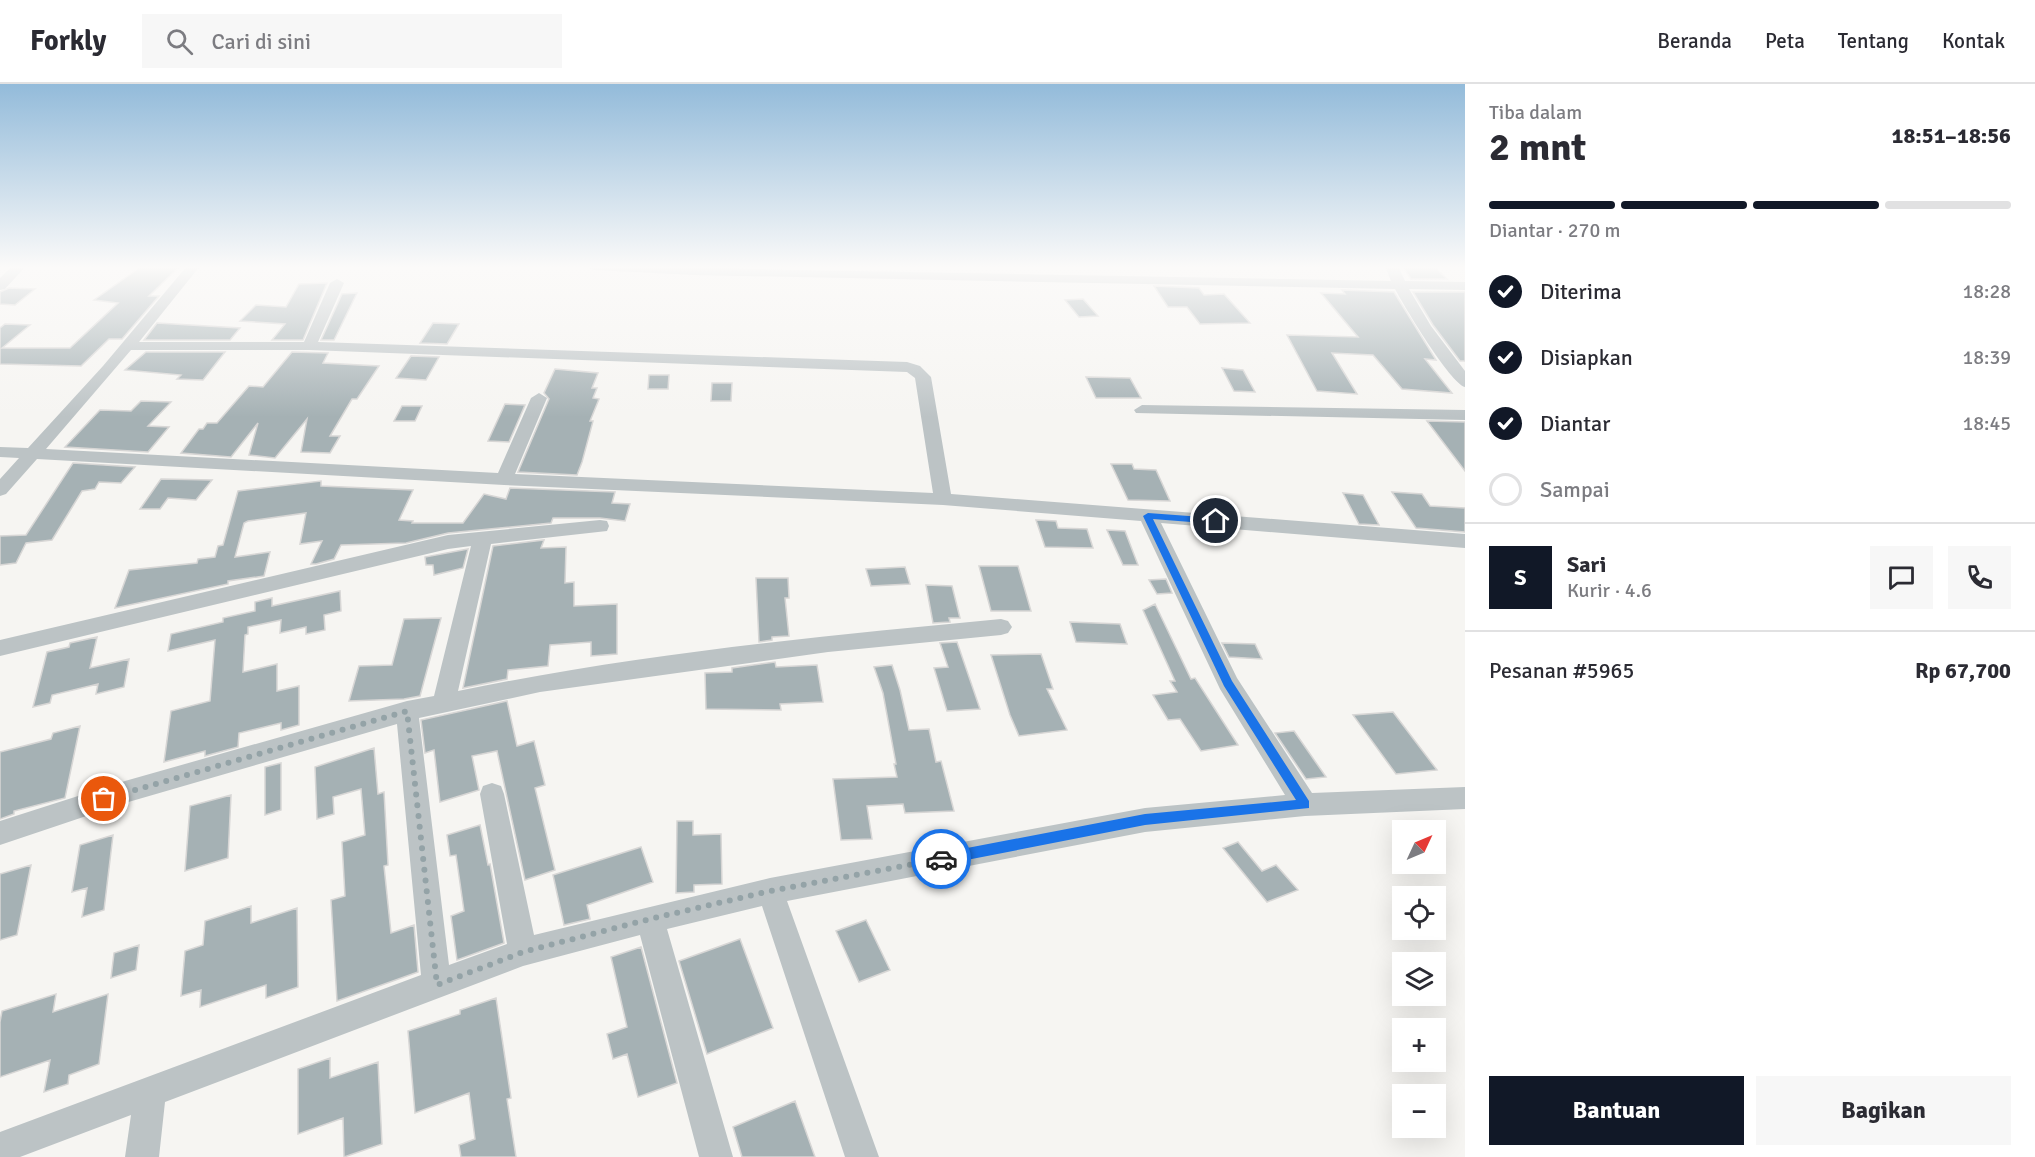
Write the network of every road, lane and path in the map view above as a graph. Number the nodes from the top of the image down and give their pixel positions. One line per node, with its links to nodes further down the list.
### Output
1 (153, 316): 4 (street)
2 (322, 316): 5 (street)
3 (1419, 316): 6 (street)
4 (128, 346): 5 (street); 11 (street)
5 (309, 346): 14 (street)
6 (1465, 382)
7 (539, 398): 12 (street)
8 (1142, 410): 9 (street)
9 (1465, 416)
10 (0, 452): 11 (street)
11 (32, 453): 12 (street); 13 (street)
12 (504, 479): 14 (street)
13 (0, 490)
14 (943, 499): 15 (street)
15 (1148, 516): 18 (street); 25 (street)
16 (600, 526): 17 (street)
17 (483, 538): 20 (street); 21 (street)
18 (1465, 541)
19 (1001, 627): 21 (street)
20 (0, 648)
21 (444, 703): 22 (street)
22 (407, 711): 26 (street); 30 (street)
23 (492, 794): 29 (street)
24 (1465, 798): 25 (street)
25 (1305, 805): 27 (street)
26 (0, 833)
27 (770, 891): 28 (street); 35 (street)
28 (650, 919): 29 (street); 34 (street)
29 (523, 952): 30 (street)
30 (437, 985): 31 (street)
31 (150, 1091): 32 (street); 33 (street)
32 (0, 1148)
33 (142, 1157)
34 (716, 1157)
35 (862, 1157)

